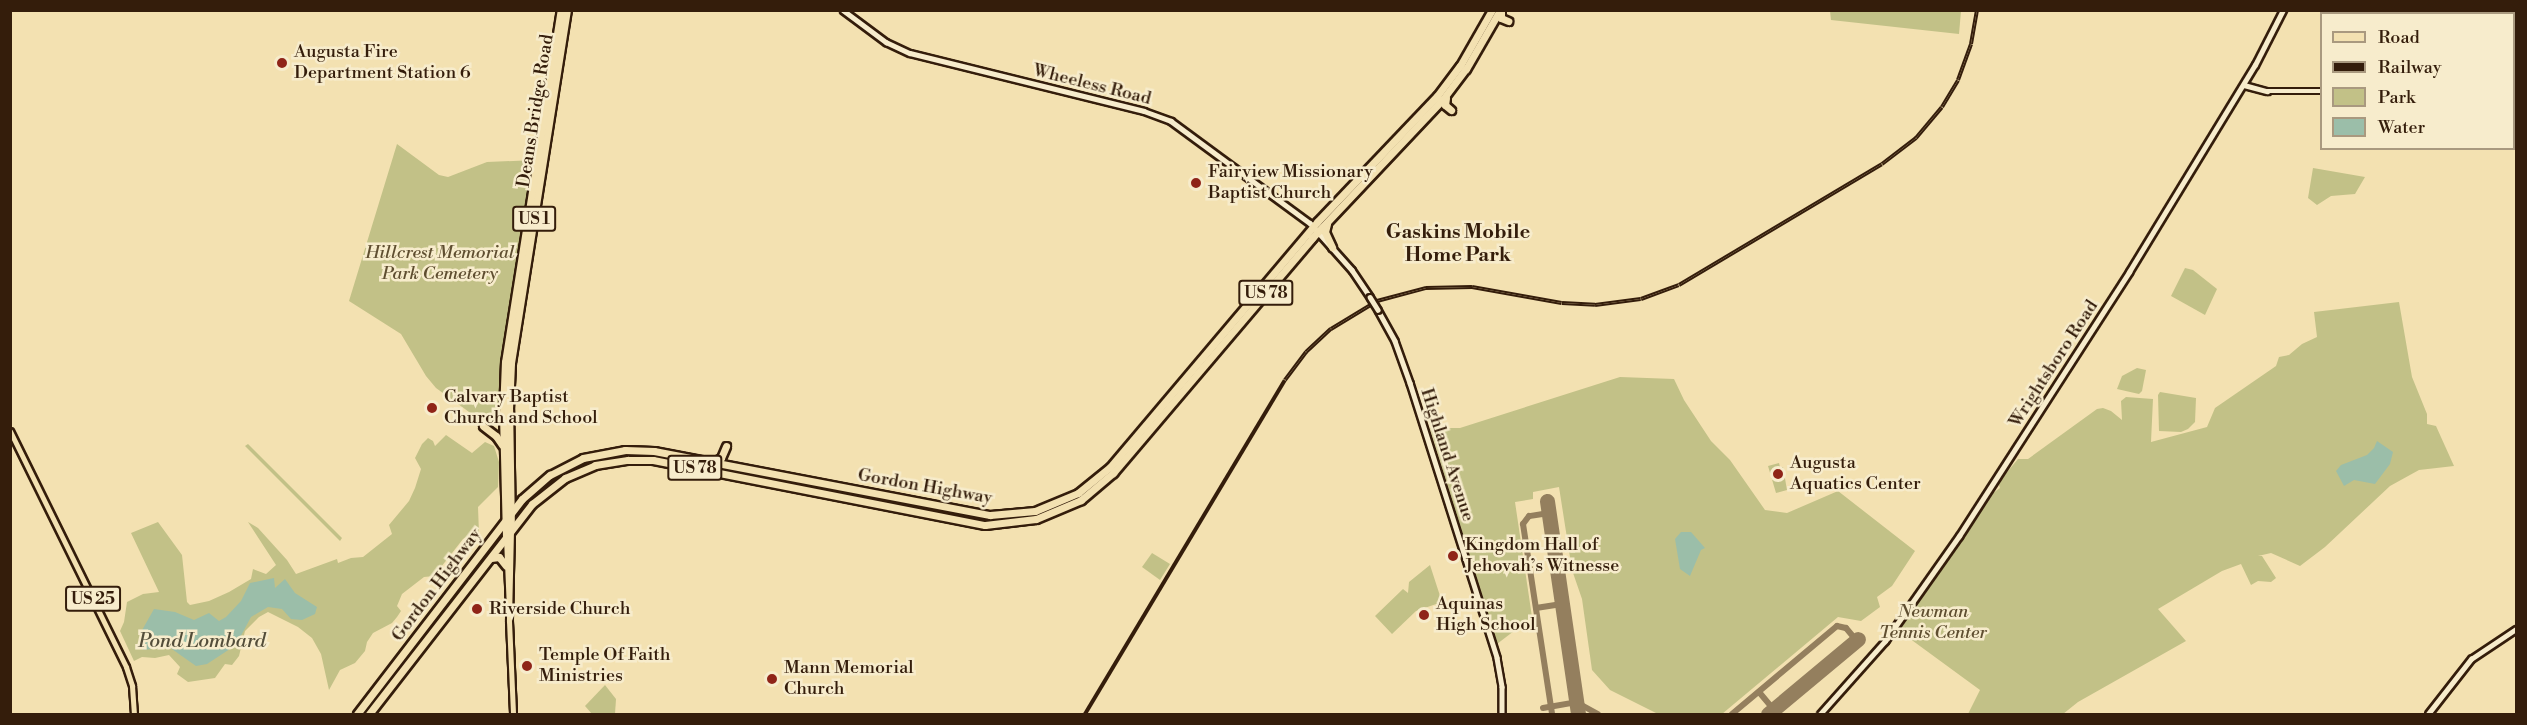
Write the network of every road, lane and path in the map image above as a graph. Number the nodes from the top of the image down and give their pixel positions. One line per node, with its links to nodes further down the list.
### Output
1 (561, 10): 19 (highway, Deans Bridge Road / US 1)
2 (567, 10): 22 (highway, Deans Bridge Road / US 1)
3 (843, 10): 17 (main road, Wheeless Road)
4 (1492, 10): 9 (highway, Gordon Highway / US 78)
5 (1500, 10): 8 (highway); 12 (highway, Gordon Highway / US 78)
6 (2283, 10): 10 (main road, Wrightsboro Road)
7 (1476, 20): 9 (highway)
8 (1508, 21)
9 (1481, 30): 15 (highway, Gordon Highway / US 78)
10 (2244, 85): 11 (main road); 43 (main road, Wrightsboro Road)
11 (2320, 91)
12 (1449, 93): 13 (highway); 16 (highway, Gordon Highway / US 78)
13 (1451, 110)
14 (1405, 115): 15 (highway)
15 (1409, 126): 17 (highway, Gordon Highway / US 78)
16 (1330, 218): 17 (highway, Gordon Highway / US 78); 18 (highway)
17 (1316, 229): 18 (main road, Highland Avenue); 23 (highway, Gordon Highway / US 78); 26 (highway, Gordon Highway / US 78)
18 (1332, 247): 42 (main road, Highland Avenue, bridge)
19 (503, 413): 22 (highway, Deans Bridge Road / US 1); 22 (highway)
20 (10, 431): 38 (main road, US 25)
21 (726, 446): 23 (highway)
22 (507, 455): 29 (highway, Deans Bridge Road / US 1)
23 (712, 462): 28 (highway, Gordon Highway / US 78)
24 (593, 475): 25 (highway)
25 (565, 478): 26 (highway, Gordon Highway / US 78); 31 (highway, Gordon Highway / US 78)
26 (746, 479): 27 (highway)
27 (739, 485)
28 (531, 490): 29 (highway); 30 (highway, Gordon Highway / US 78)
29 (507, 492): 30 (highway, Deans Bridge Road / US 1); 33 (highway, US 1)
30 (508, 516): 31 (highway, Deans Bridge Road / US 1); 32 (highway, Deans Bridge Road); 33 (highway, Gordon Highway / US 78)
31 (511, 530): 32 (highway, Gordon Highway); 36 (main road, Deans Bridge Road)
32 (506, 537): 34 (highway, Gordon Highway); 35 (main road, Deans Bridge Road)
33 (484, 547): 39 (highway, Gordon Highway / US 1)
34 (487, 562): 35 (highway); 40 (highway, Gordon Highway)
35 (506, 566): 36 (main road, Deans Bridge Road)
36 (509, 611): 41 (main road, Deans Bridge Road)
37 (2517, 629): 44 (main road)
38 (134, 714)
39 (357, 714)
40 (369, 714)
41 (513, 714)
42 (1502, 714)
43 (1820, 714)
44 (2428, 714)

